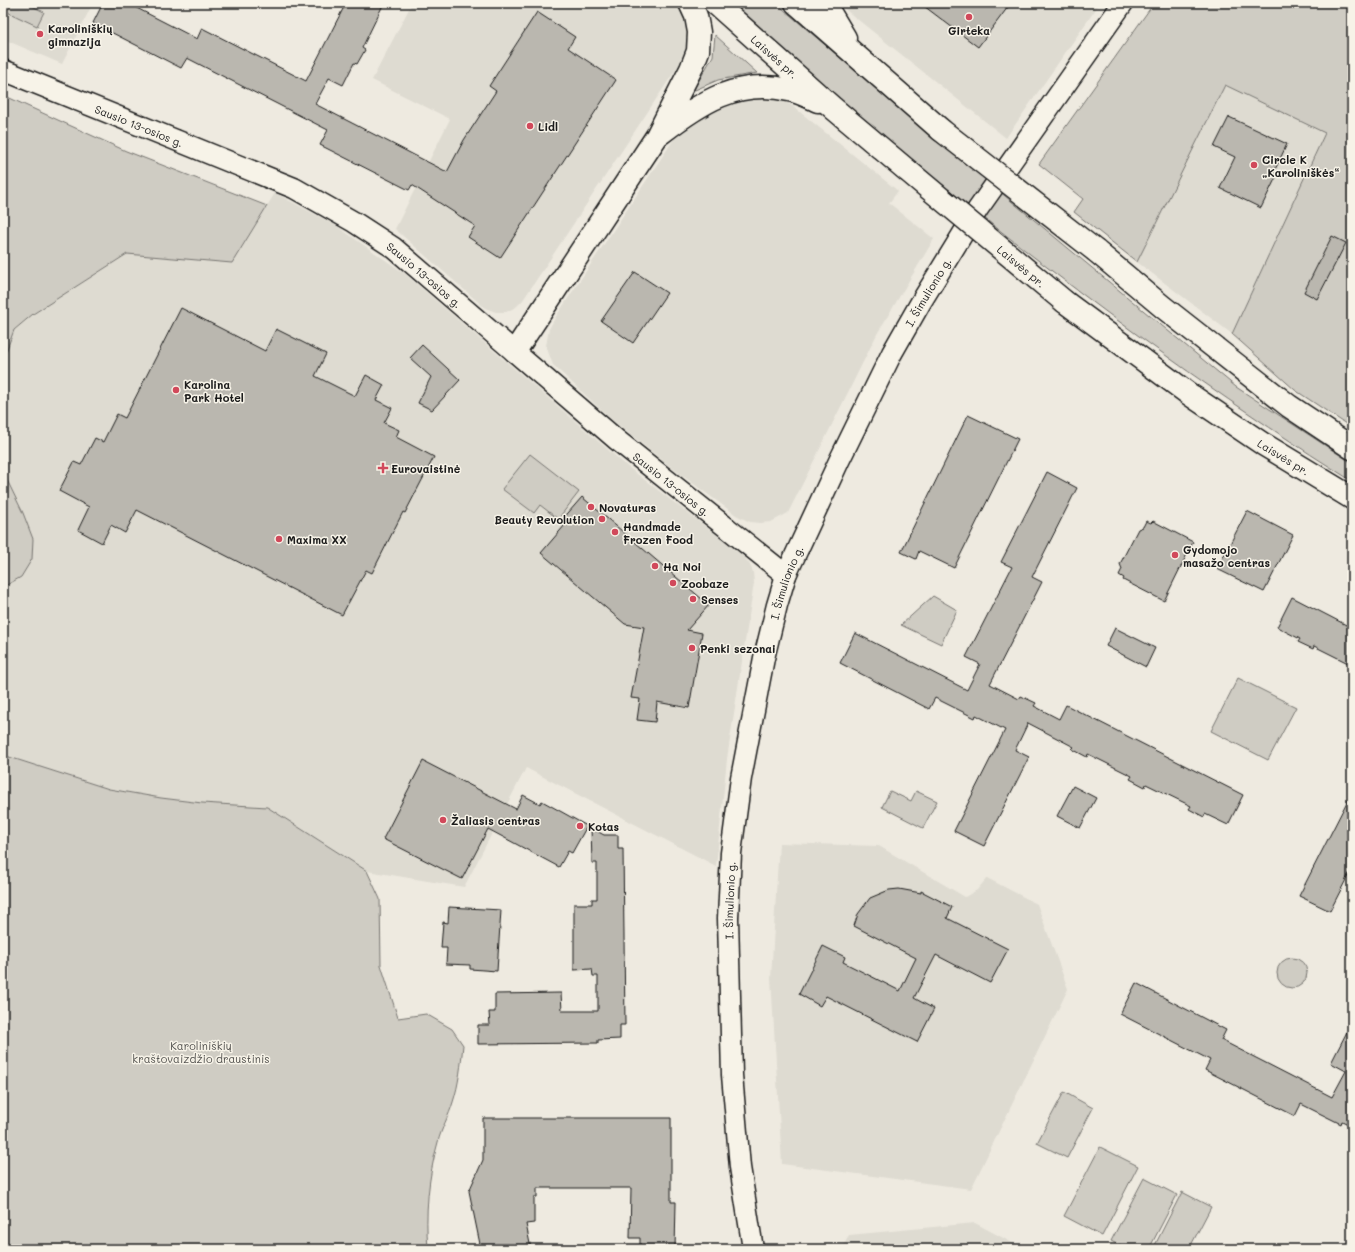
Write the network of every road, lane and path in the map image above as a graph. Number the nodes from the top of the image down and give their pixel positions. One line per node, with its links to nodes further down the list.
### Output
1 (690, 3): 9 (main road)
2 (714, 3): 8 (main road, Laisvės pr.)
3 (796, 3): 6 (main road)
4 (824, 3): 6 (main road)
5 (1123, 3): 13 (street, I. Šimulionio g.)
6 (862, 62): 11 (main road, bridge)
7 (3, 70): 10 (street, Sausio 13-osios g.)
8 (833, 108): 9 (main road); 12 (main road, Laisvės pr., bridge)
9 (657, 136): 10 (main road)
10 (515, 351): 13 (street, Sausio 13-osios g.)
11 (1352, 448)
12 (1352, 498)
13 (786, 575): 14 (street, I. Šimulionio g.)
14 (753, 1249)

